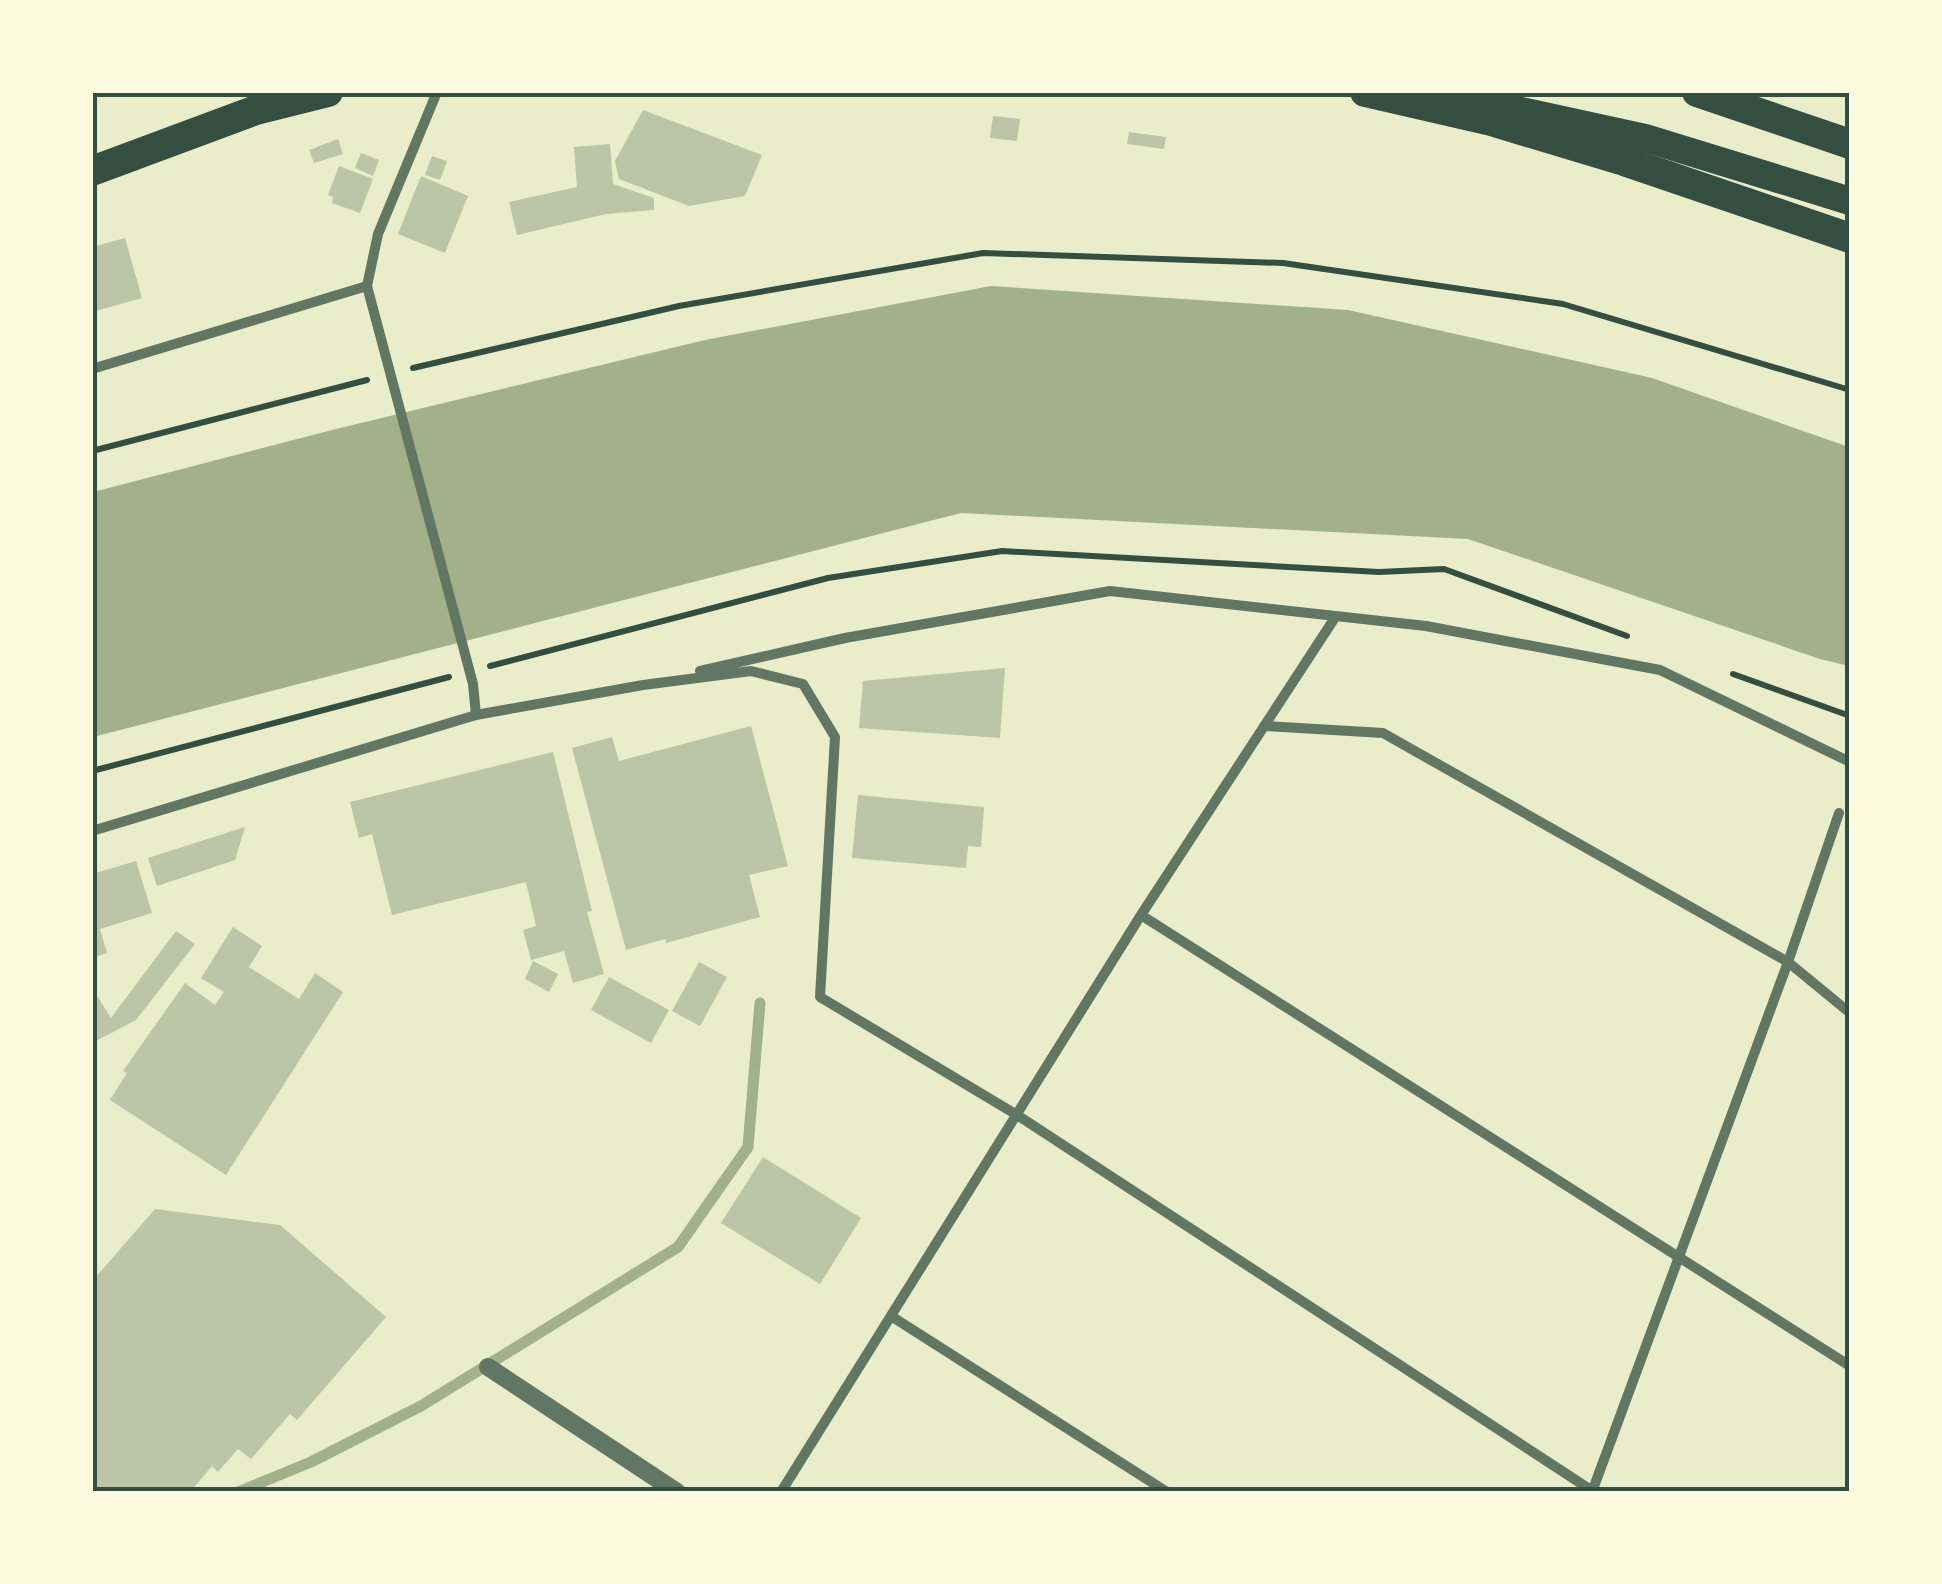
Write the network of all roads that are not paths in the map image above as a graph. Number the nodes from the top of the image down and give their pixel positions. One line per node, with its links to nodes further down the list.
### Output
1 (328, 92): 7 (highway)
2 (436, 92): 10 (street)
3 (1365, 92): 9 (highway)
4 (1434, 92): 8 (highway)
5 (1697, 92): 6 (highway)
6 (1850, 144)
7 (92, 171)
8 (1850, 201)
9 (1850, 238)
10 (367, 286): 11 (street); 14 (street)
11 (92, 369)
12 (1336, 616): 13 (street); 15 (street); 16 (street)
13 (643, 685): 14 (street); 22 (street)
14 (476, 714): 18 (street)
15 (1264, 726): 19 (street); 20 (street)
16 (1850, 762)
17 (1839, 813): 20 (street)
18 (92, 831)
19 (1141, 915): 22 (street); 23 (street)
20 (1788, 962): 21 (street); 23 (street)
21 (1850, 1013)
22 (1017, 1115): 24 (street); 27 (street)
23 (1678, 1258): 25 (street); 27 (street)
24 (891, 1316): 29 (street); 30 (street)
25 (1850, 1366)
26 (488, 1367): 28 (street)
27 (1592, 1491)
28 (676, 1492)
29 (781, 1492)
30 (1166, 1492)

